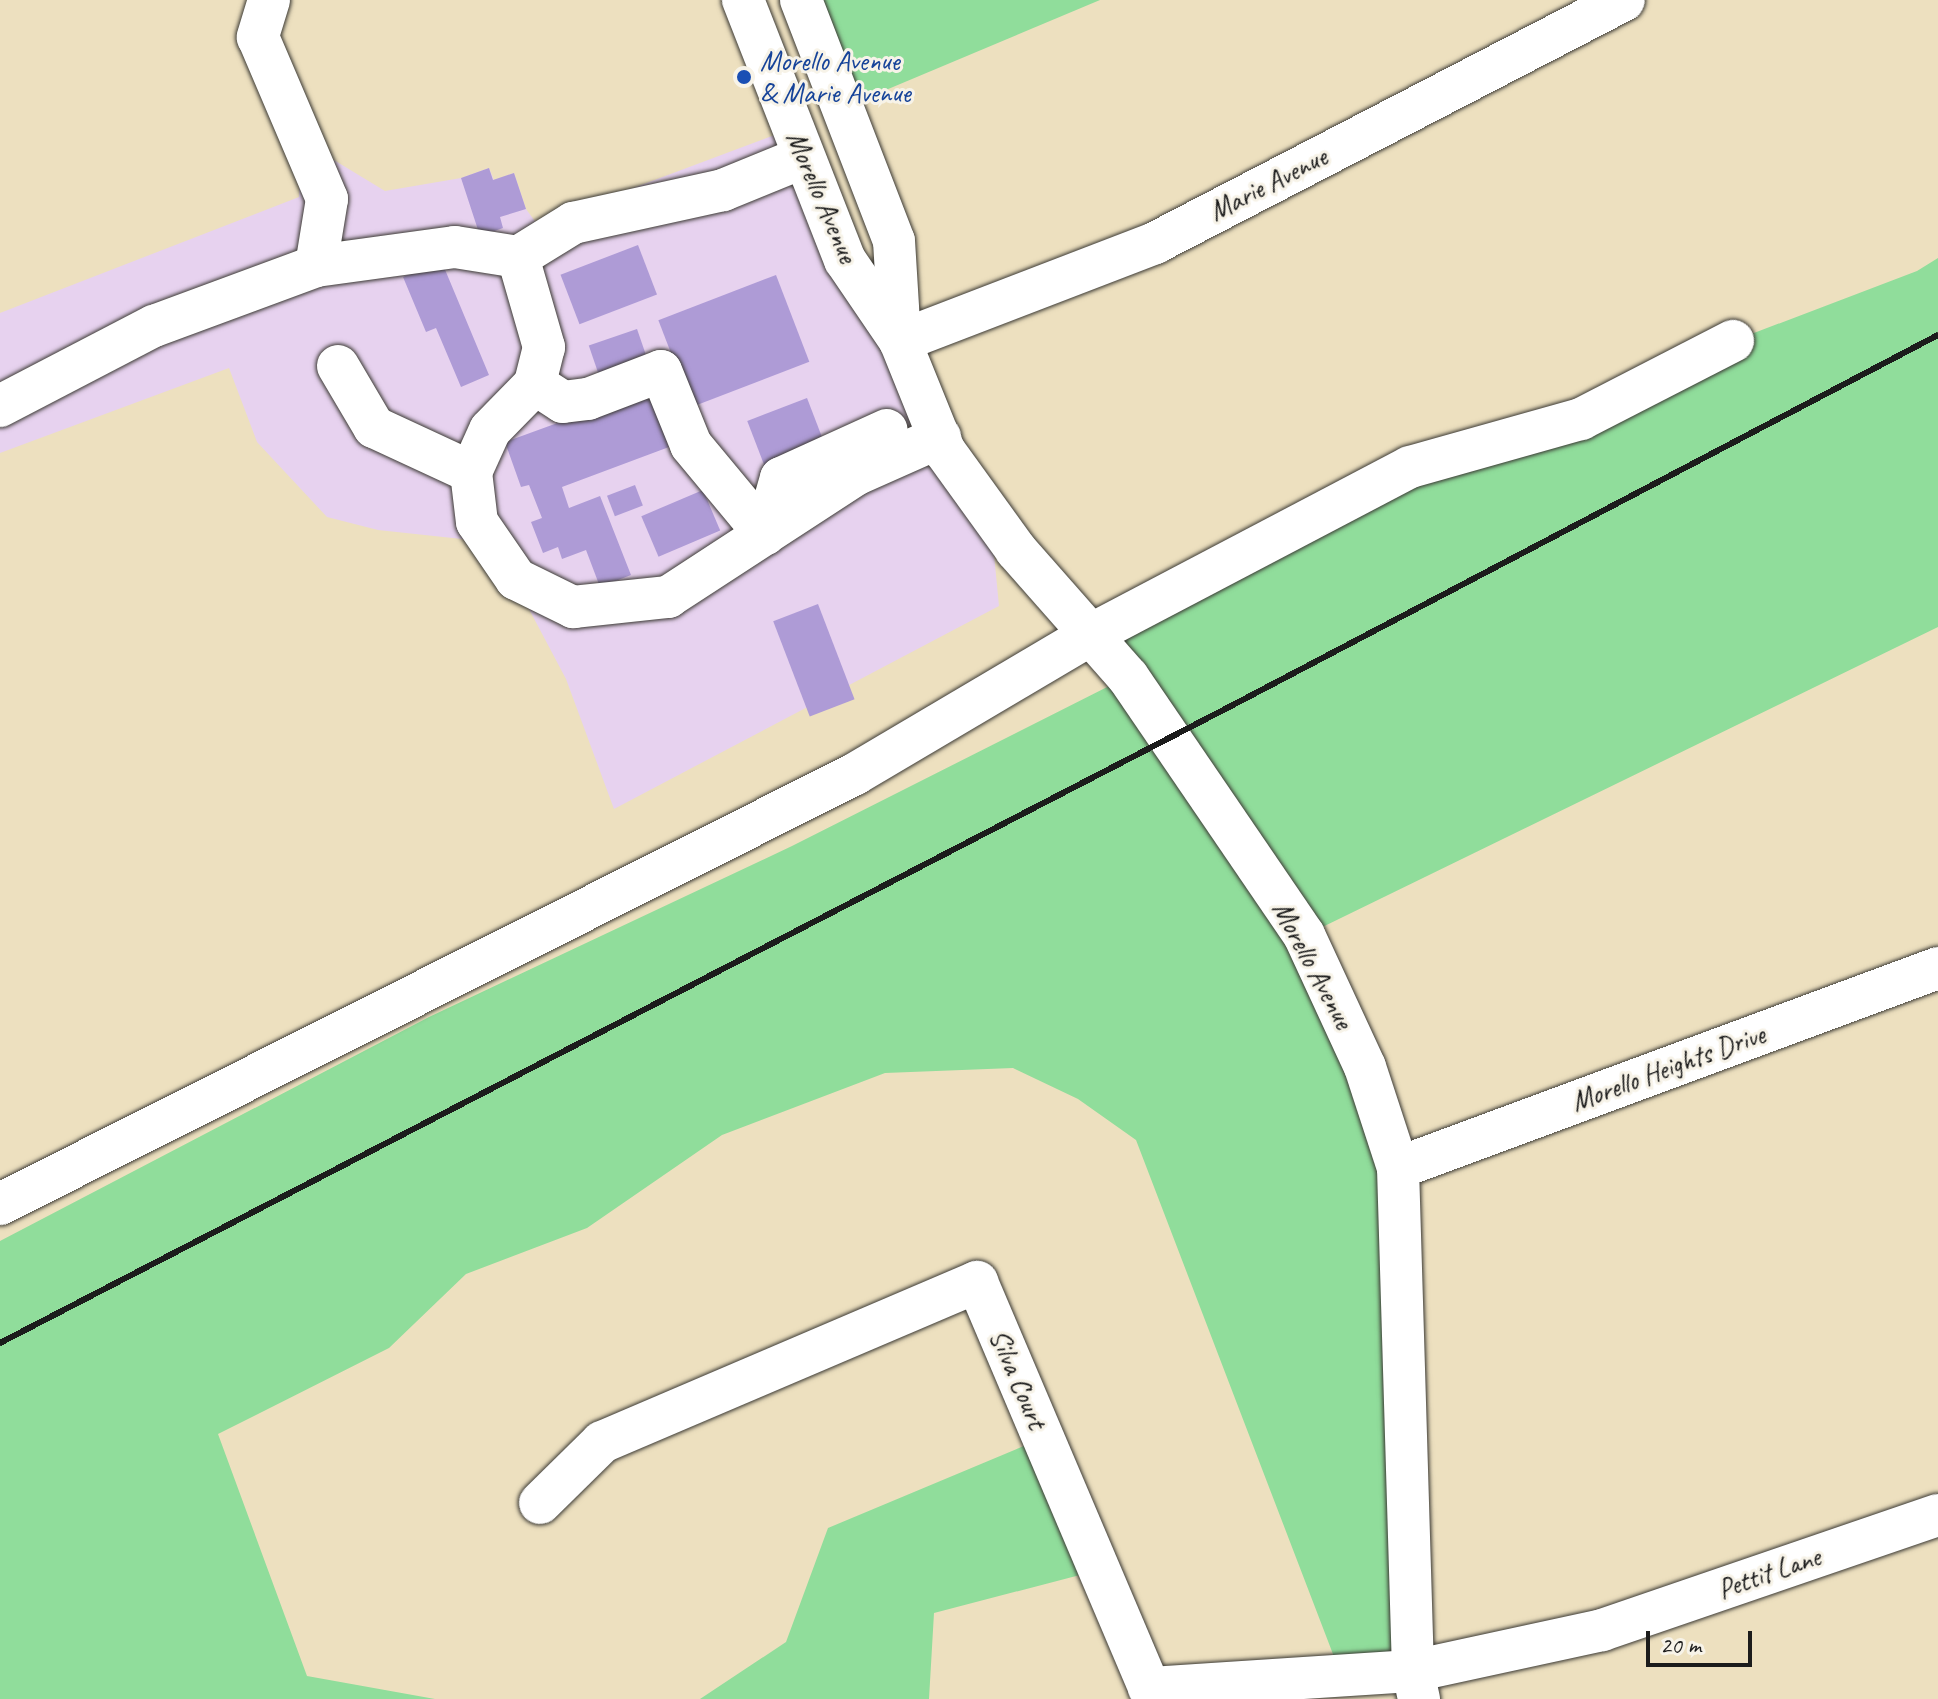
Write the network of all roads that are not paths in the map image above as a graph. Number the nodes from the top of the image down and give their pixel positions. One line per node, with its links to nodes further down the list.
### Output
1 (269, 0): 7 (street)
2 (743, 0): 5 (street, Morello Avenue)
3 (801, 0): 8 (street, Morello Avenue)
4 (1624, 0): 8 (street, Marie Avenue)
5 (804, 157): 6 (street); 8 (street, Morello Avenue)
6 (518, 257): 7 (street); 11 (street)
7 (316, 266): 12 (street)
8 (900, 341): 13 (street, Morello Avenue)
9 (1733, 341): 16 (street)
10 (338, 366): 14 (street)
11 (535, 384): 14 (street); 15 (street)
12 (0, 406)
13 (934, 424): 15 (street); 16 (street, Morello Avenue)
14 (471, 472): 15 (street)
15 (765, 534)
16 (1090, 635): 18 (street, Morello Avenue); 19 (street)
17 (1938, 968): 18 (street, Morello Heights Drive)
18 (1398, 1168): 22 (street, Morello Avenue)
19 (0, 1204)
20 (540, 1503): 22 (street, Silva Court)
21 (1938, 1515): 22 (street, Pettit Lane)
22 (1416, 1685)

